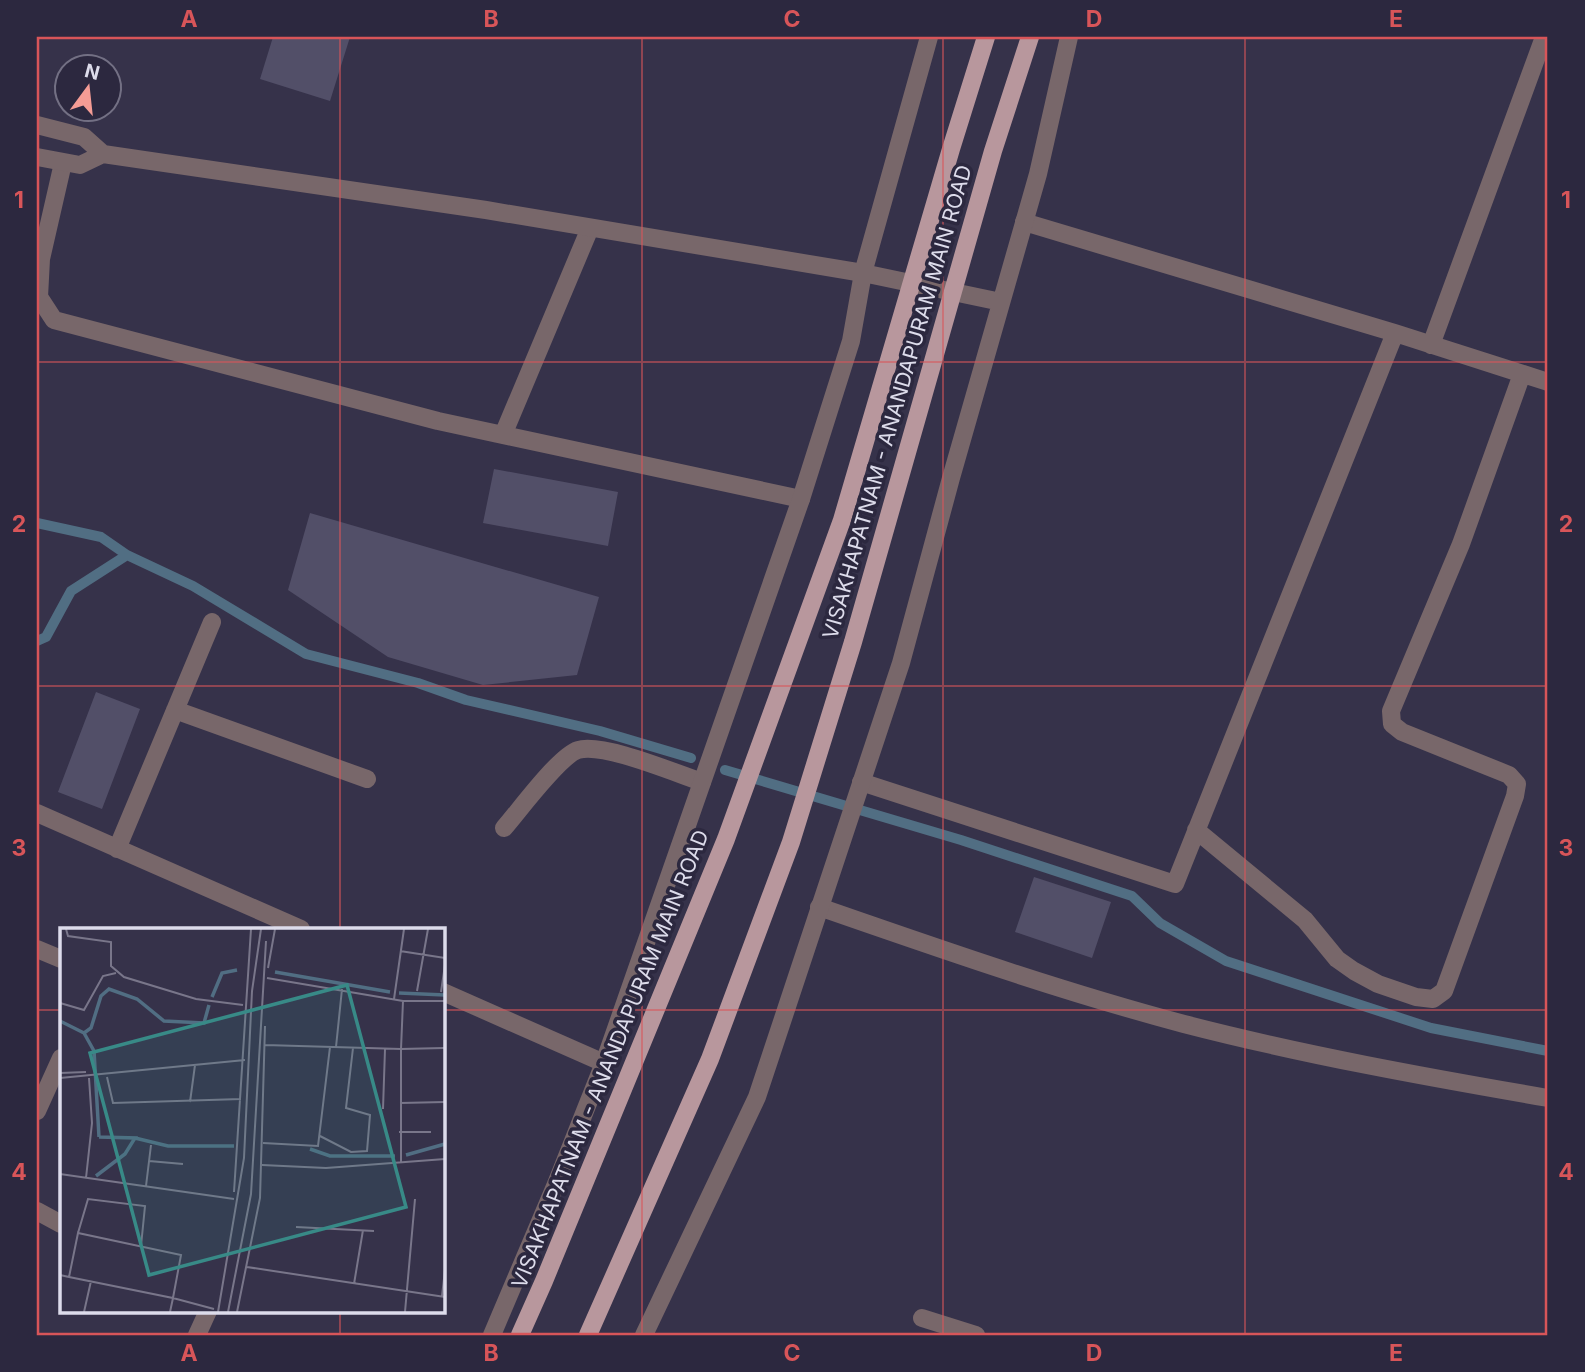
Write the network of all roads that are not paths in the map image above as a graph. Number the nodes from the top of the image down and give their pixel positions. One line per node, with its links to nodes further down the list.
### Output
1 (929, 37): 11 (street)
2 (986, 37): 43 (main road, VISAKHAPATNAM - ANANDAPURAM MAIN ROAD)
3 (1030, 37): 44 (main road, VISAKHAPATNAM - ANANDAPURAM MAIN ROAD)
4 (1069, 37): 9 (street)
5 (1544, 37): 14 (street)
6 (45, 127): 7 (street)
7 (103, 154): 8 (street); 10 (street)
8 (50, 160): 17 (street)
9 (1024, 222): 12 (street); 13 (street)
10 (590, 228): 11 (street); 17 (street)
11 (863, 273): 12 (street); 18 (street)
12 (1001, 302): 23 (street)
13 (1395, 333): 14 (street); 26 (street)
14 (1430, 345): 15 (street)
15 (1522, 374): 16 (street); 26 (street)
16 (1548, 382)
17 (503, 435): 18 (street)
18 (801, 499): 22 (street)
19 (212, 622): 20 (street)
20 (175, 710): 21 (street); 27 (street)
21 (367, 779)
22 (702, 782): 25 (street); 34 (street)
23 (859, 788): 26 (street); 28 (street)
24 (37, 813): 27 (street)
25 (504, 828)
26 (1196, 830)
27 (117, 849): 29 (street)
28 (820, 907): 35 (street); 45 (street)
29 (299, 928)
30 (37, 948): 31 (street)
31 (60, 959)
32 (444, 992): 34 (street)
33 (60, 1060): 36 (street)
34 (604, 1063): 42 (street)
35 (1548, 1098)
36 (37, 1111)
37 (37, 1211): 38 (street)
38 (60, 1223)
39 (208, 1312): 41 (street)
40 (922, 1318): 46 (street)
41 (197, 1335)
42 (492, 1335)
43 (520, 1335)
44 (588, 1335)
45 (644, 1335)
46 (976, 1335)

